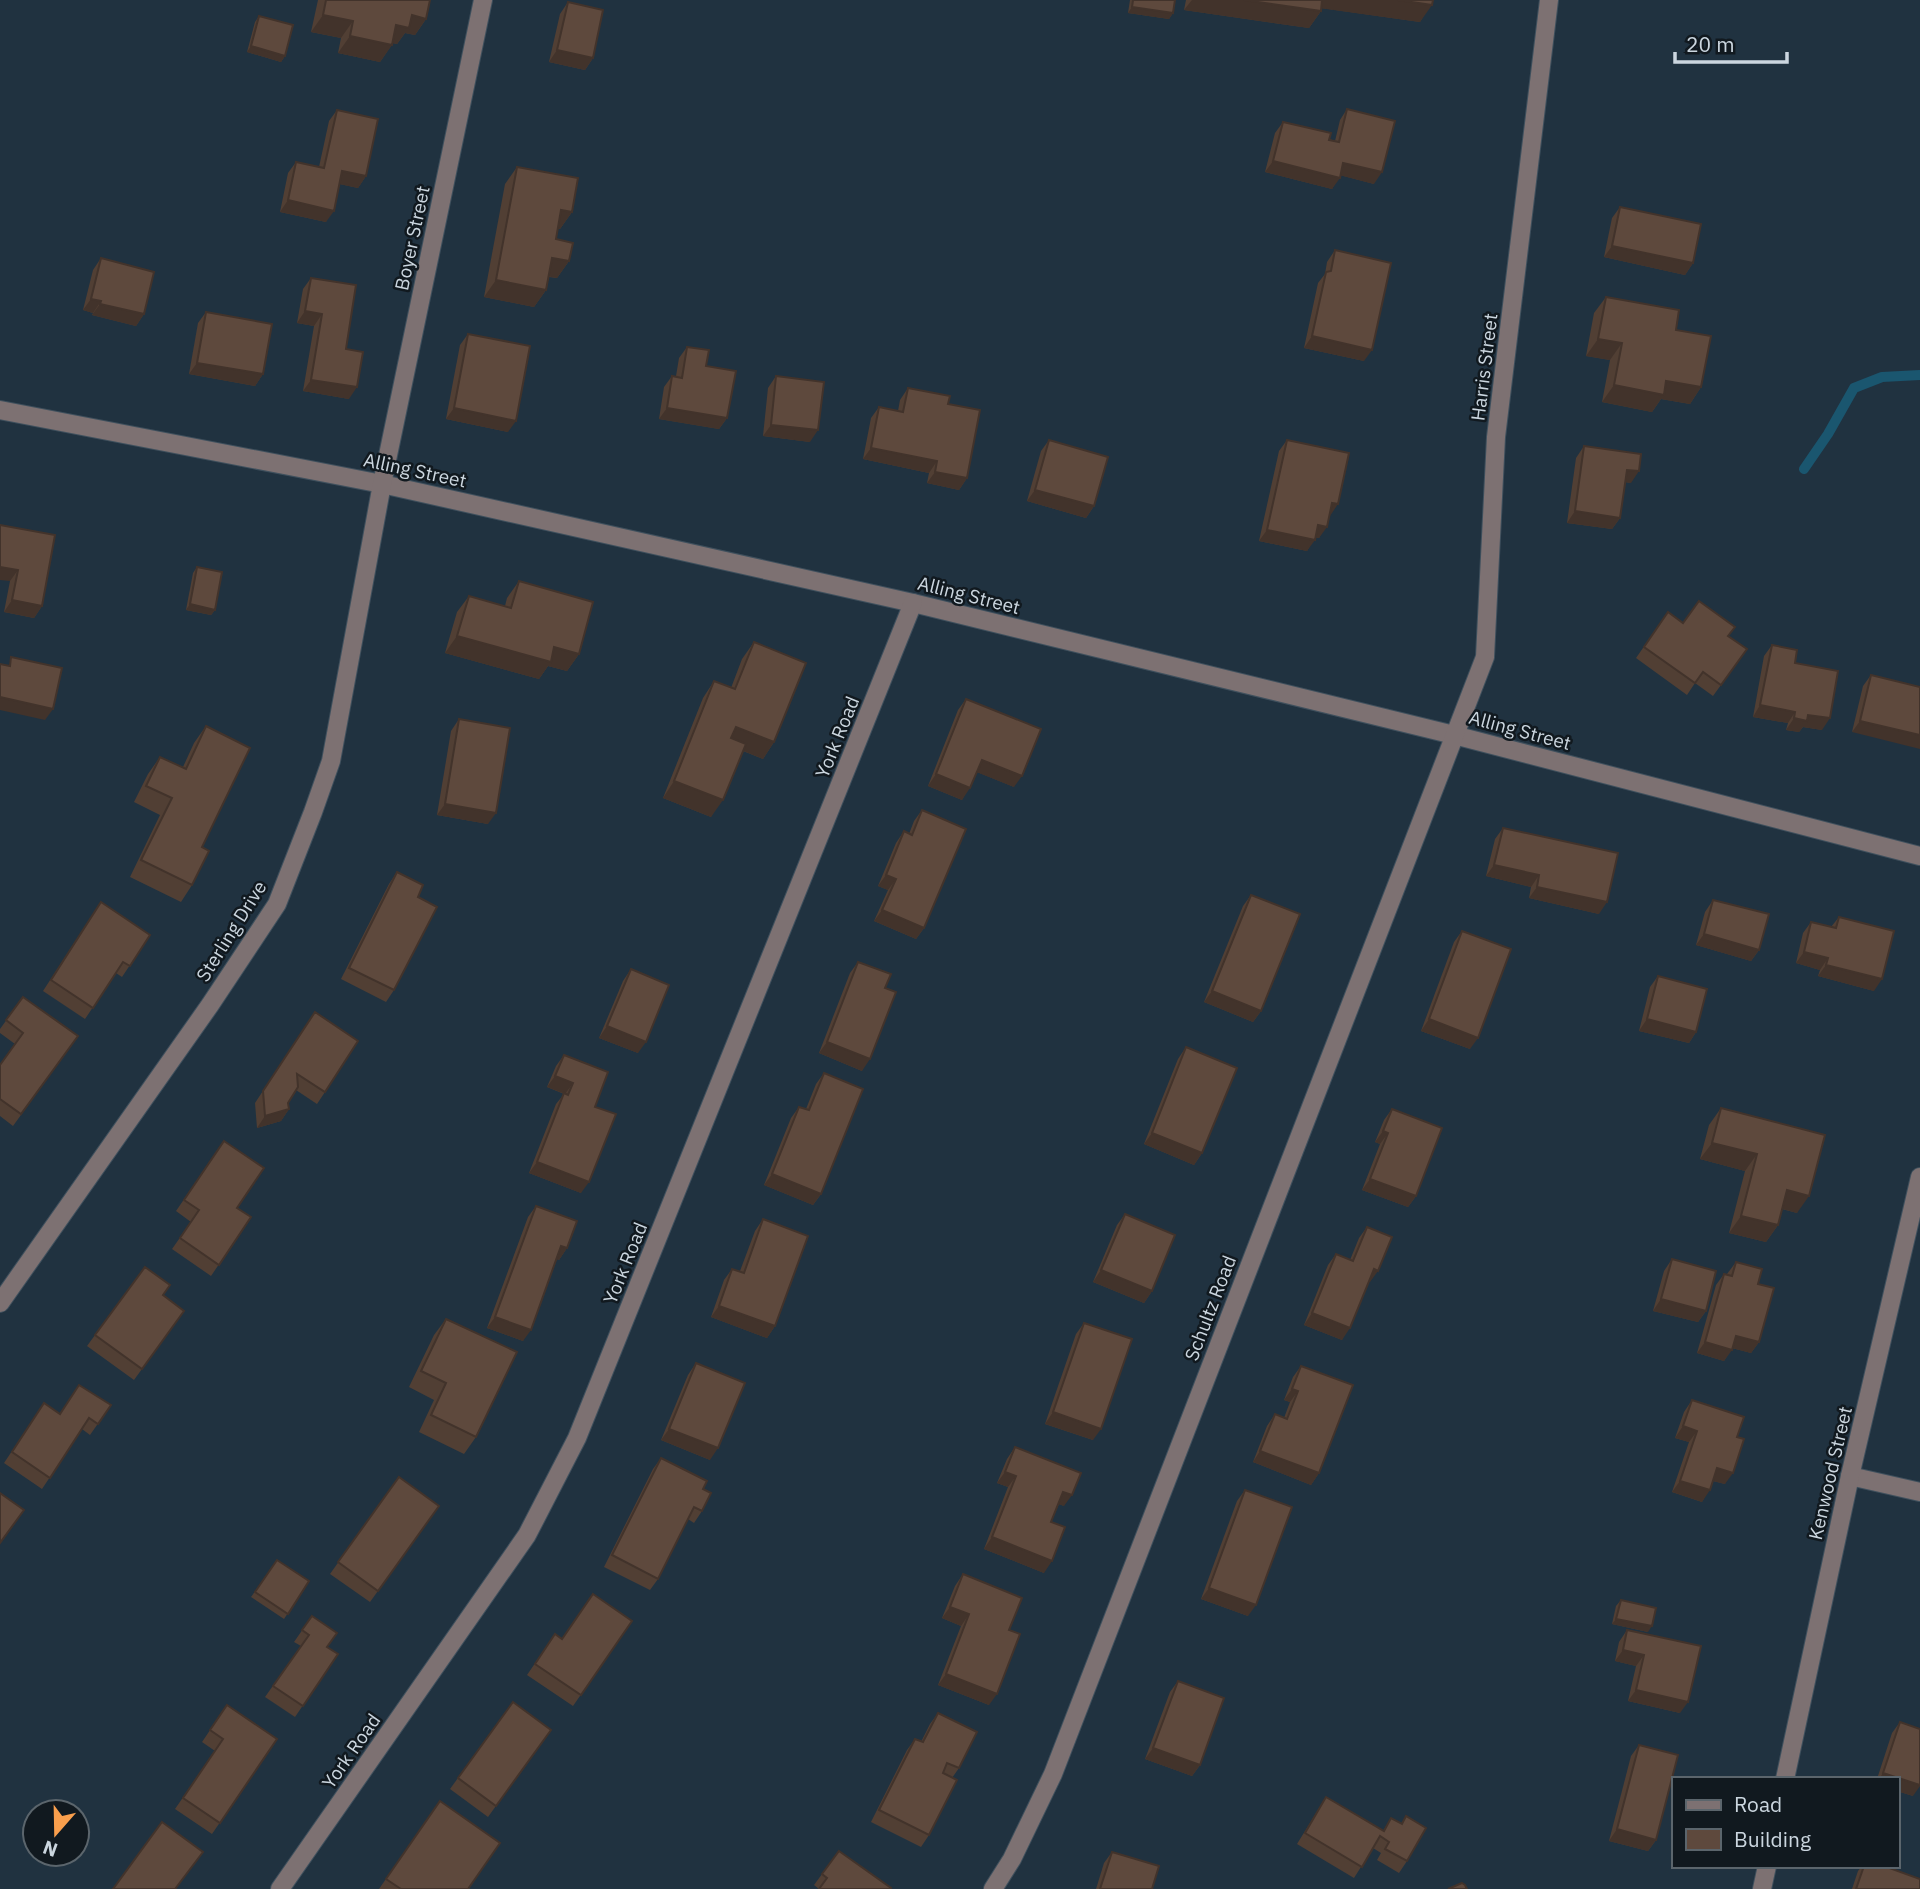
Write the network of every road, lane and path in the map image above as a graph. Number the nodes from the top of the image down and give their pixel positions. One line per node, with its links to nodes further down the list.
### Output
1 (483, 0): 4 (street, Boyer Street)
2 (1549, 0): 6 (street, Harris Street)
3 (0, 410): 4 (street, Alling Street)
4 (382, 484): 5 (street, Alling Street); 9 (street, Sterling Drive)
5 (913, 603): 6 (street, Alling Street); 14 (street, York Road)
6 (1454, 735): 7 (street, Alling Street); 15 (street, Schultz Road)
7 (1920, 856)
8 (1920, 1177): 10 (street, Kenwood Street)
9 (0, 1303)
10 (1850, 1476): 11 (street); 12 (street, Kenwood Street)
11 (1920, 1492)
12 (1785, 1777)
13 (1767, 1868): 16 (street)
14 (281, 1889)
15 (993, 1889)
16 (1762, 1889)

